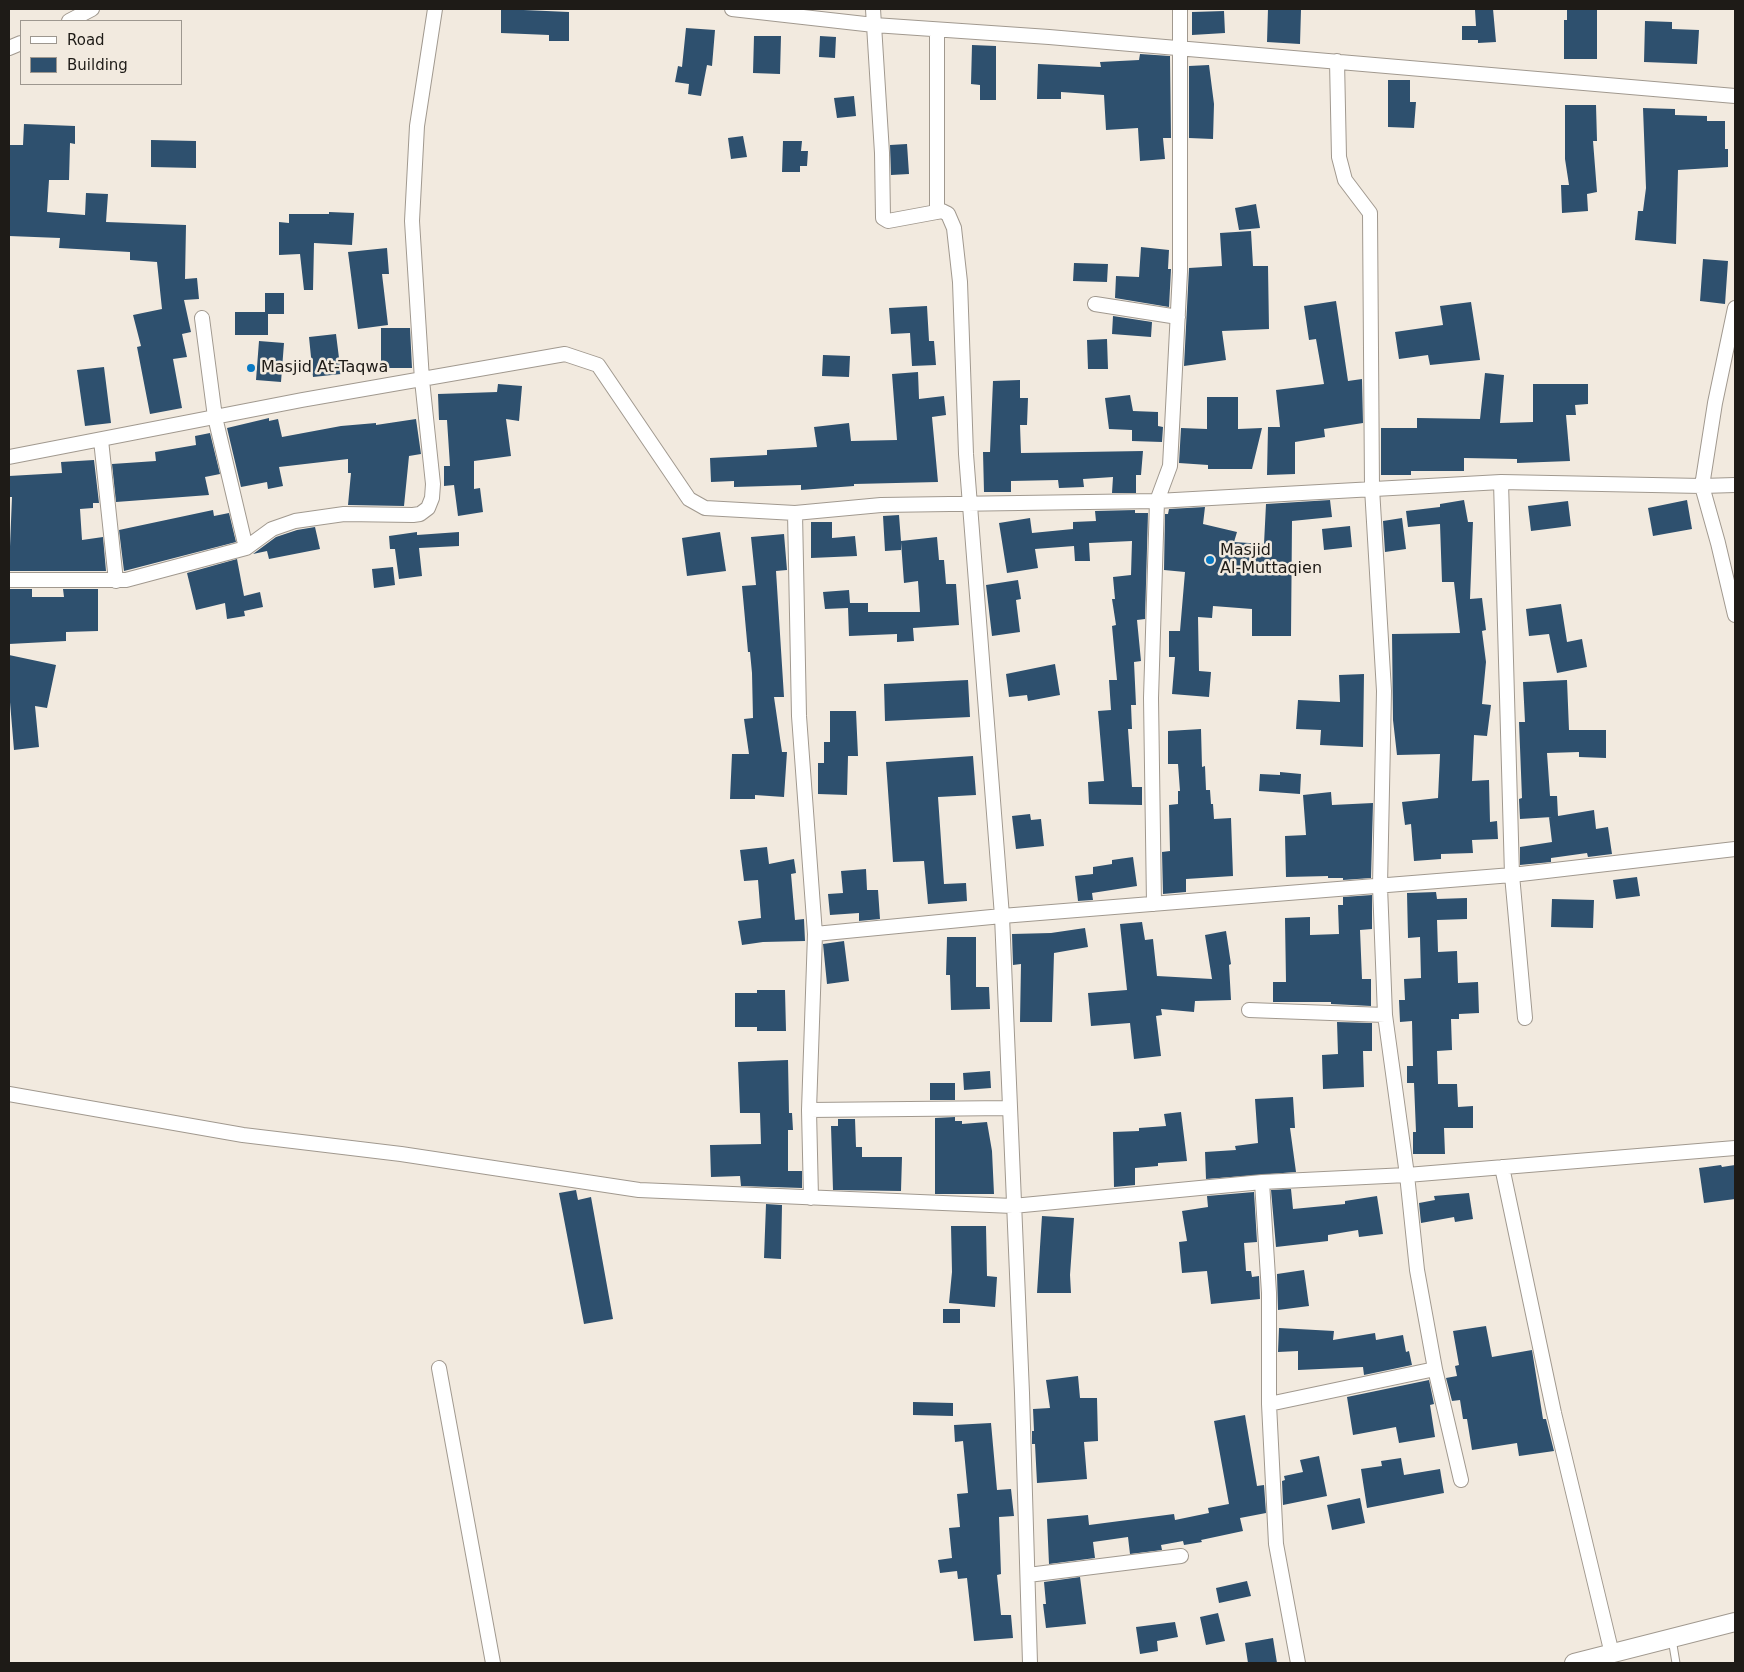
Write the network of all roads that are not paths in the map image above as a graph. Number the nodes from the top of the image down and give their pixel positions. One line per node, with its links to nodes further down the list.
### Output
1 (92, 9): 7 (street)
2 (435, 9): 18 (street)
3 (732, 9): 6 (street)
4 (874, 9): 8 (street)
5 (1180, 9): 10 (street)
6 (780, 12): 8 (street)
7 (71, 20)
8 (874, 25): 9 (street); 13 (street)
9 (937, 30): 10 (street); 13 (street)
10 (1178, 48): 11 (street); 16 (street)
11 (1337, 61): 12 (street); 25 (street)
12 (1735, 96)
13 (937, 212): 27 (street)
14 (1095, 304): 16 (street)
15 (1735, 308): 24 (street)
16 (1178, 317): 26 (street)
17 (202, 318): 19 (street)
18 (422, 380): 19 (street); 28 (street); 29 (street)
19 (215, 416): 20 (street); 29 (street)
20 (101, 440): 21 (street); 31 (street)
21 (9, 457)
22 (1501, 482): 24 (street); 25 (street); 34 (street)
23 (1735, 485): 24 (street)
24 (1702, 486): 32 (street)
25 (1372, 488): 26 (street); 35 (street)
26 (1158, 501): 27 (street); 36 (street)
27 (970, 502): 28 (street); 37 (street)
28 (795, 513): 38 (street)
29 (246, 548): 31 (street)
30 (9, 580): 31 (street)
31 (116, 581)
32 (1735, 615)
33 (1735, 849): 34 (street)
34 (1512, 875): 35 (street); 41 (street)
35 (1380, 886): 36 (street); 40 (street)
36 (1154, 904): 37 (street)
37 (1002, 916): 38 (street); 43 (street)
38 (815, 934): 44 (street)
39 (1249, 1010): 40 (street)
40 (1385, 1015): 47 (street)
41 (1525, 1018)
42 (9, 1094): 49 (street)
43 (1010, 1108): 44 (street); 50 (street)
44 (808, 1110): 49 (street)
45 (1735, 1148): 46 (street)
46 (1502, 1167): 47 (street); 59 (street)
47 (1407, 1175): 48 (street); 52 (street)
48 (1262, 1182): 50 (street); 53 (street)
49 (811, 1198): 50 (street)
50 (1013, 1206): 56 (street)
51 (439, 1368): 60 (street)
52 (1435, 1369): 53 (street); 54 (street)
53 (1269, 1404): 62 (street)
54 (1461, 1480)
55 (1181, 1556): 56 (street)
56 (1028, 1575): 61 (street)
57 (1735, 1622): 58 (street)
58 (1672, 1638): 59 (street); 64 (lane)
59 (1612, 1654): 63 (street)
60 (493, 1663)
61 (1030, 1663)
62 (1298, 1663)
63 (1574, 1663)
64 (1676, 1663)

